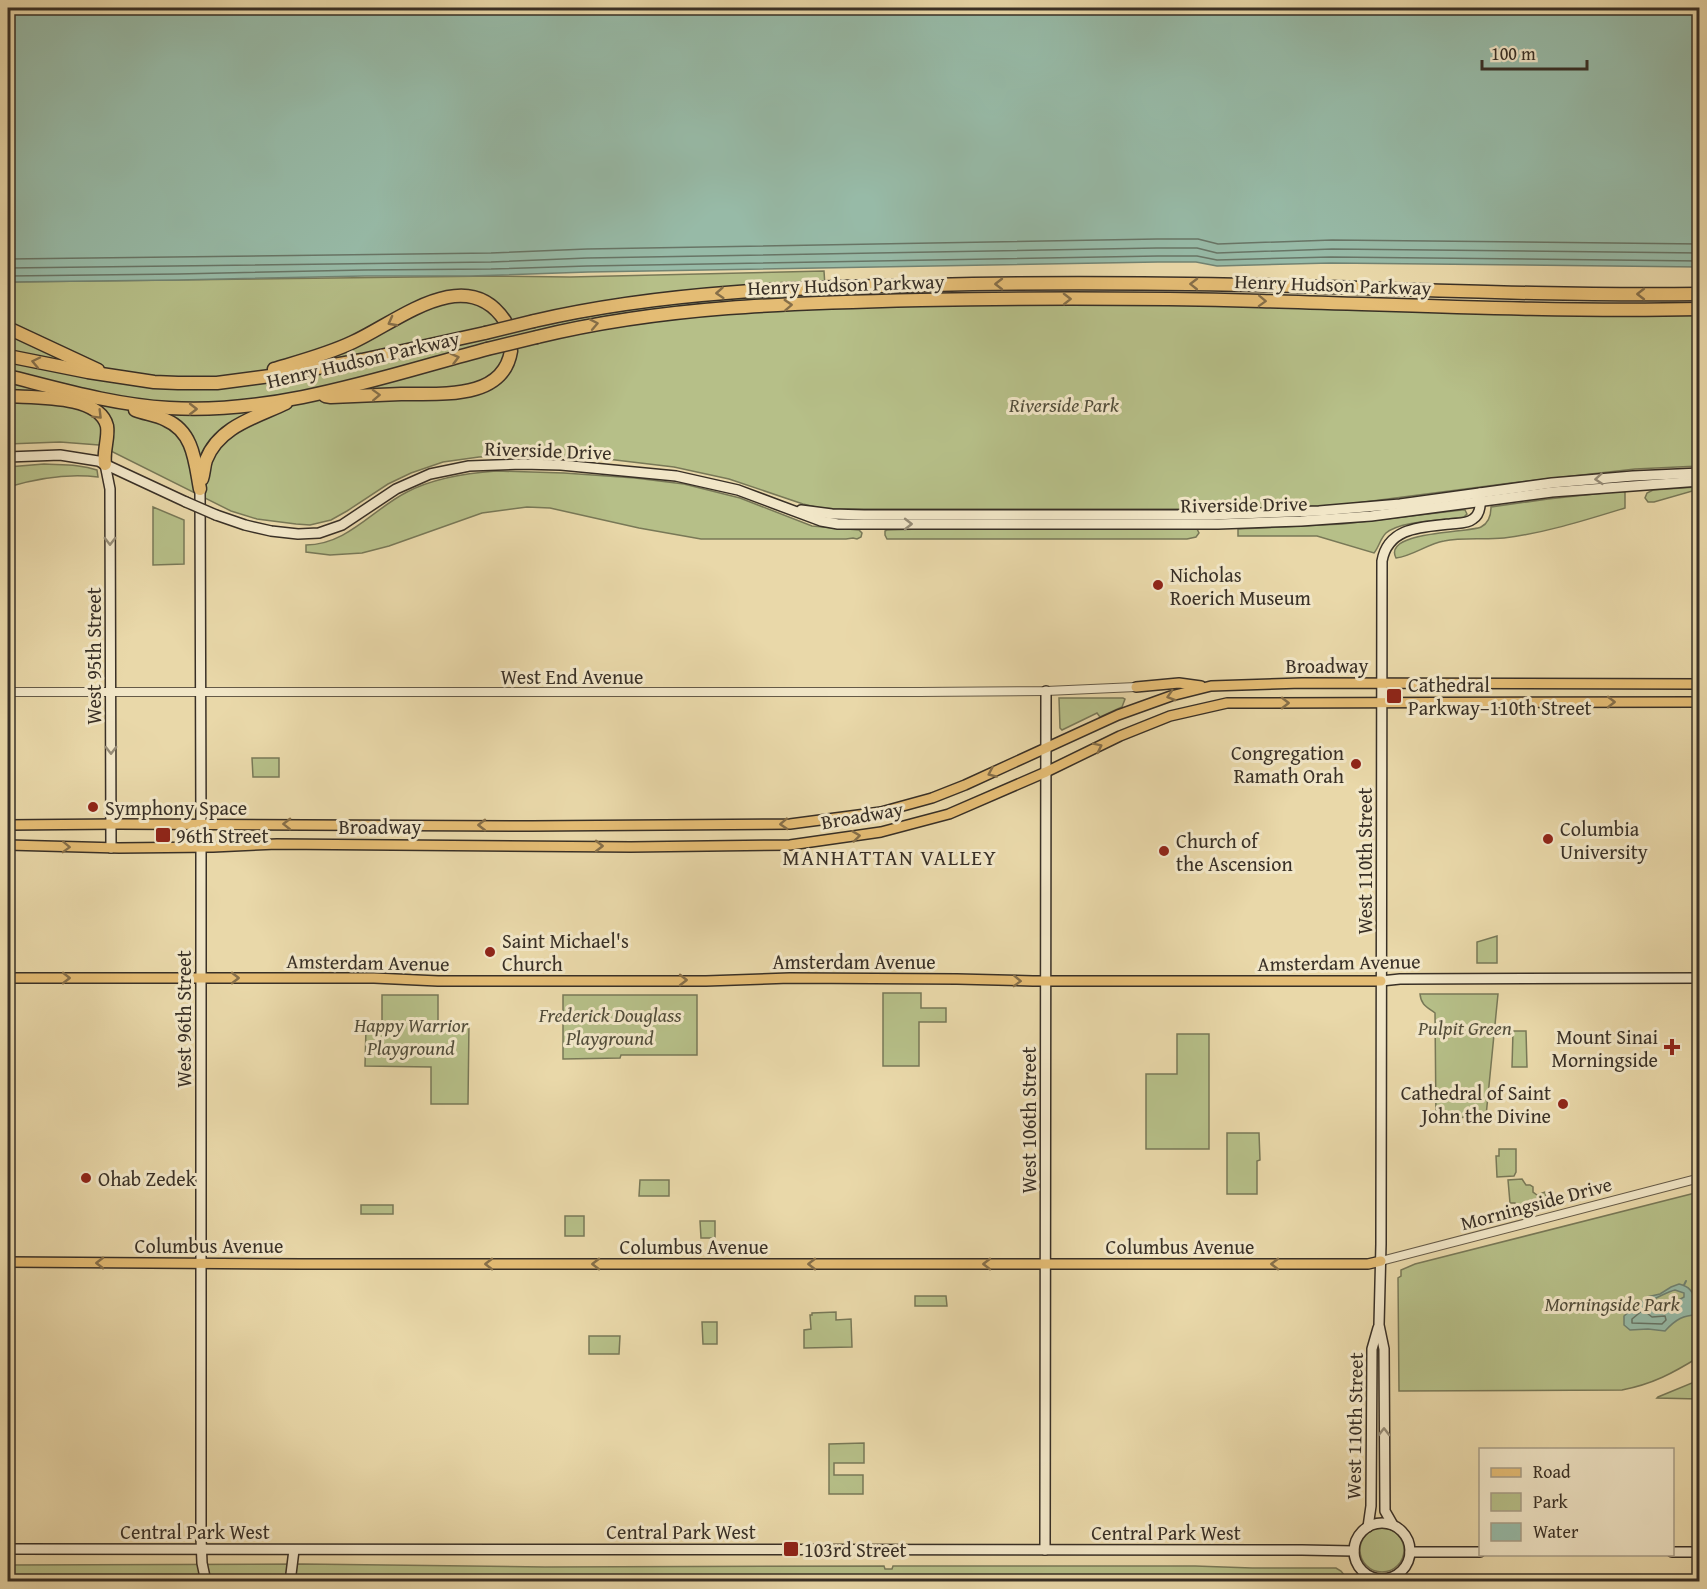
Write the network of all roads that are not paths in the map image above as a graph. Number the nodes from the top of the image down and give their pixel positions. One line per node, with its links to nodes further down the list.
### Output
1 (1700, 294): 9 (highway, Henry Hudson Parkway, one-way to 9, bridge)
2 (1700, 309): 10 (highway, Henry Hudson Parkway, one-way to 2, bridge)
3 (505, 321): 9 (highway, one-way to 9)
4 (8, 328): 7 (highway)
5 (512, 351): 10 (highway, one-way to 5)
6 (8, 356): 7 (highway, Henry Hudson Parkway, one-way to 6)
7 (107, 374): 9 (highway, Henry Hudson Parkway)
8 (8, 375): 12 (highway, Henry Hudson Parkway)
9 (248, 379)
10 (318, 394): 13 (highway, Henry Hudson Parkway)
11 (8, 396): 15 (highway, one-way to 15)
12 (93, 397): 13 (highway, Henry Hudson Parkway, one-way to 13); 19 (highway)
13 (297, 398): 19 (highway)
14 (8, 457): 15 (main road, Riverside Drive)
15 (105, 464): 20 (main road, Riverside Drive, bridge); 27 (main road, West 95th Street, one-way to 27)
16 (1700, 472): 17 (main road, Riverside Drive)
17 (1634, 481): 18 (main road, Riverside Drive); 20 (main road, Riverside Drive)
18 (1700, 481)
19 (200, 489): 28 (main road, West 96th Street)
20 (1480, 498): 21 (main road, West 110th Street)
21 (1382, 683): 22 (main road, Broadway); 24 (main road, Broadway); 30 (main road, West 110th Street)
22 (1700, 684)
23 (1136, 687): 24 (main road); 25 (street, West End Avenue)
24 (1206, 687): 31 (main road, Broadway, one-way to 31)
25 (1046, 691): 28 (street, West End Avenue); 31 (main road, West 106th Street)
26 (8, 692): 27 (street, West End Avenue)
27 (112, 692): 28 (street, West End Avenue); 33 (main road, West 95th Street, one-way to 33)
28 (200, 692): 34 (main road, West 96th Street)
29 (1700, 702): 30 (main road, Broadway, one-way to 29)
30 (1382, 703): 32 (main road, Broadway, one-way to 30); 43 (main road, West 110th Street)
31 (1045, 749): 32 (main road, West 106th Street); 34 (main road, Broadway, one-way to 34)
32 (1046, 772): 38 (main road, Broadway, one-way to 32); 42 (main road, West 106th Street)
33 (111, 824): 34 (main road, Broadway); 35 (main road, Broadway); 37 (main road, West 95th Street)
34 (201, 824): 38 (main road, West 96th Street)
35 (8, 825)
36 (8, 846): 37 (main road, Broadway, one-way to 37)
37 (111, 848): 38 (main road, Broadway)
38 (201, 848): 40 (main road, West 96th Street)
39 (8, 978): 40 (main road, Amsterdam Avenue, one-way to 40)
40 (201, 978): 42 (main road, Amsterdam Avenue, one-way to 42); 47 (main road, West 96th Street)
41 (1700, 978): 43 (main road, Amsterdam Avenue)
42 (1046, 981): 43 (main road, Amsterdam Avenue); 48 (main road, West 106th Street)
43 (1381, 981): 45 (main road, West 110th Street)
44 (1700, 1178): 45 (street, Morningside Drive)
45 (1381, 1261): 48 (main road, Columbus Avenue, one-way to 48); 49 (main road, West 110th Street)
46 (8, 1262): 47 (main road, Columbus Avenue, one-way to 46)
47 (201, 1263): 48 (main road, Columbus Avenue, one-way to 47); 53 (main road, West 96th Street)
48 (1046, 1265): 55 (main road, West 106th Street)
49 (1379, 1325): 50 (main road, West 110th Street, one-way to 49); 51 (main road, West 110th Street)
50 (1393, 1525): 51 (main road); 57 (main road)
51 (1368, 1527): 56 (main road)
52 (8, 1549): 53 (main road, Central Park West)
53 (201, 1550): 54 (main road, Central Park West); 62 (main road, West 96th Street)
54 (294, 1550): 55 (main road, Central Park West); 63 (main road)
55 (1045, 1550): 56 (main road, Central Park West)
56 (1353, 1551): 61 (main road)
57 (1410, 1552): 58 (main road); 61 (main road)
58 (1479, 1552)
59 (1674, 1552): 60 (main road)
60 (1700, 1552)
61 (1389, 1580)
62 (206, 1581)
63 (290, 1581)

